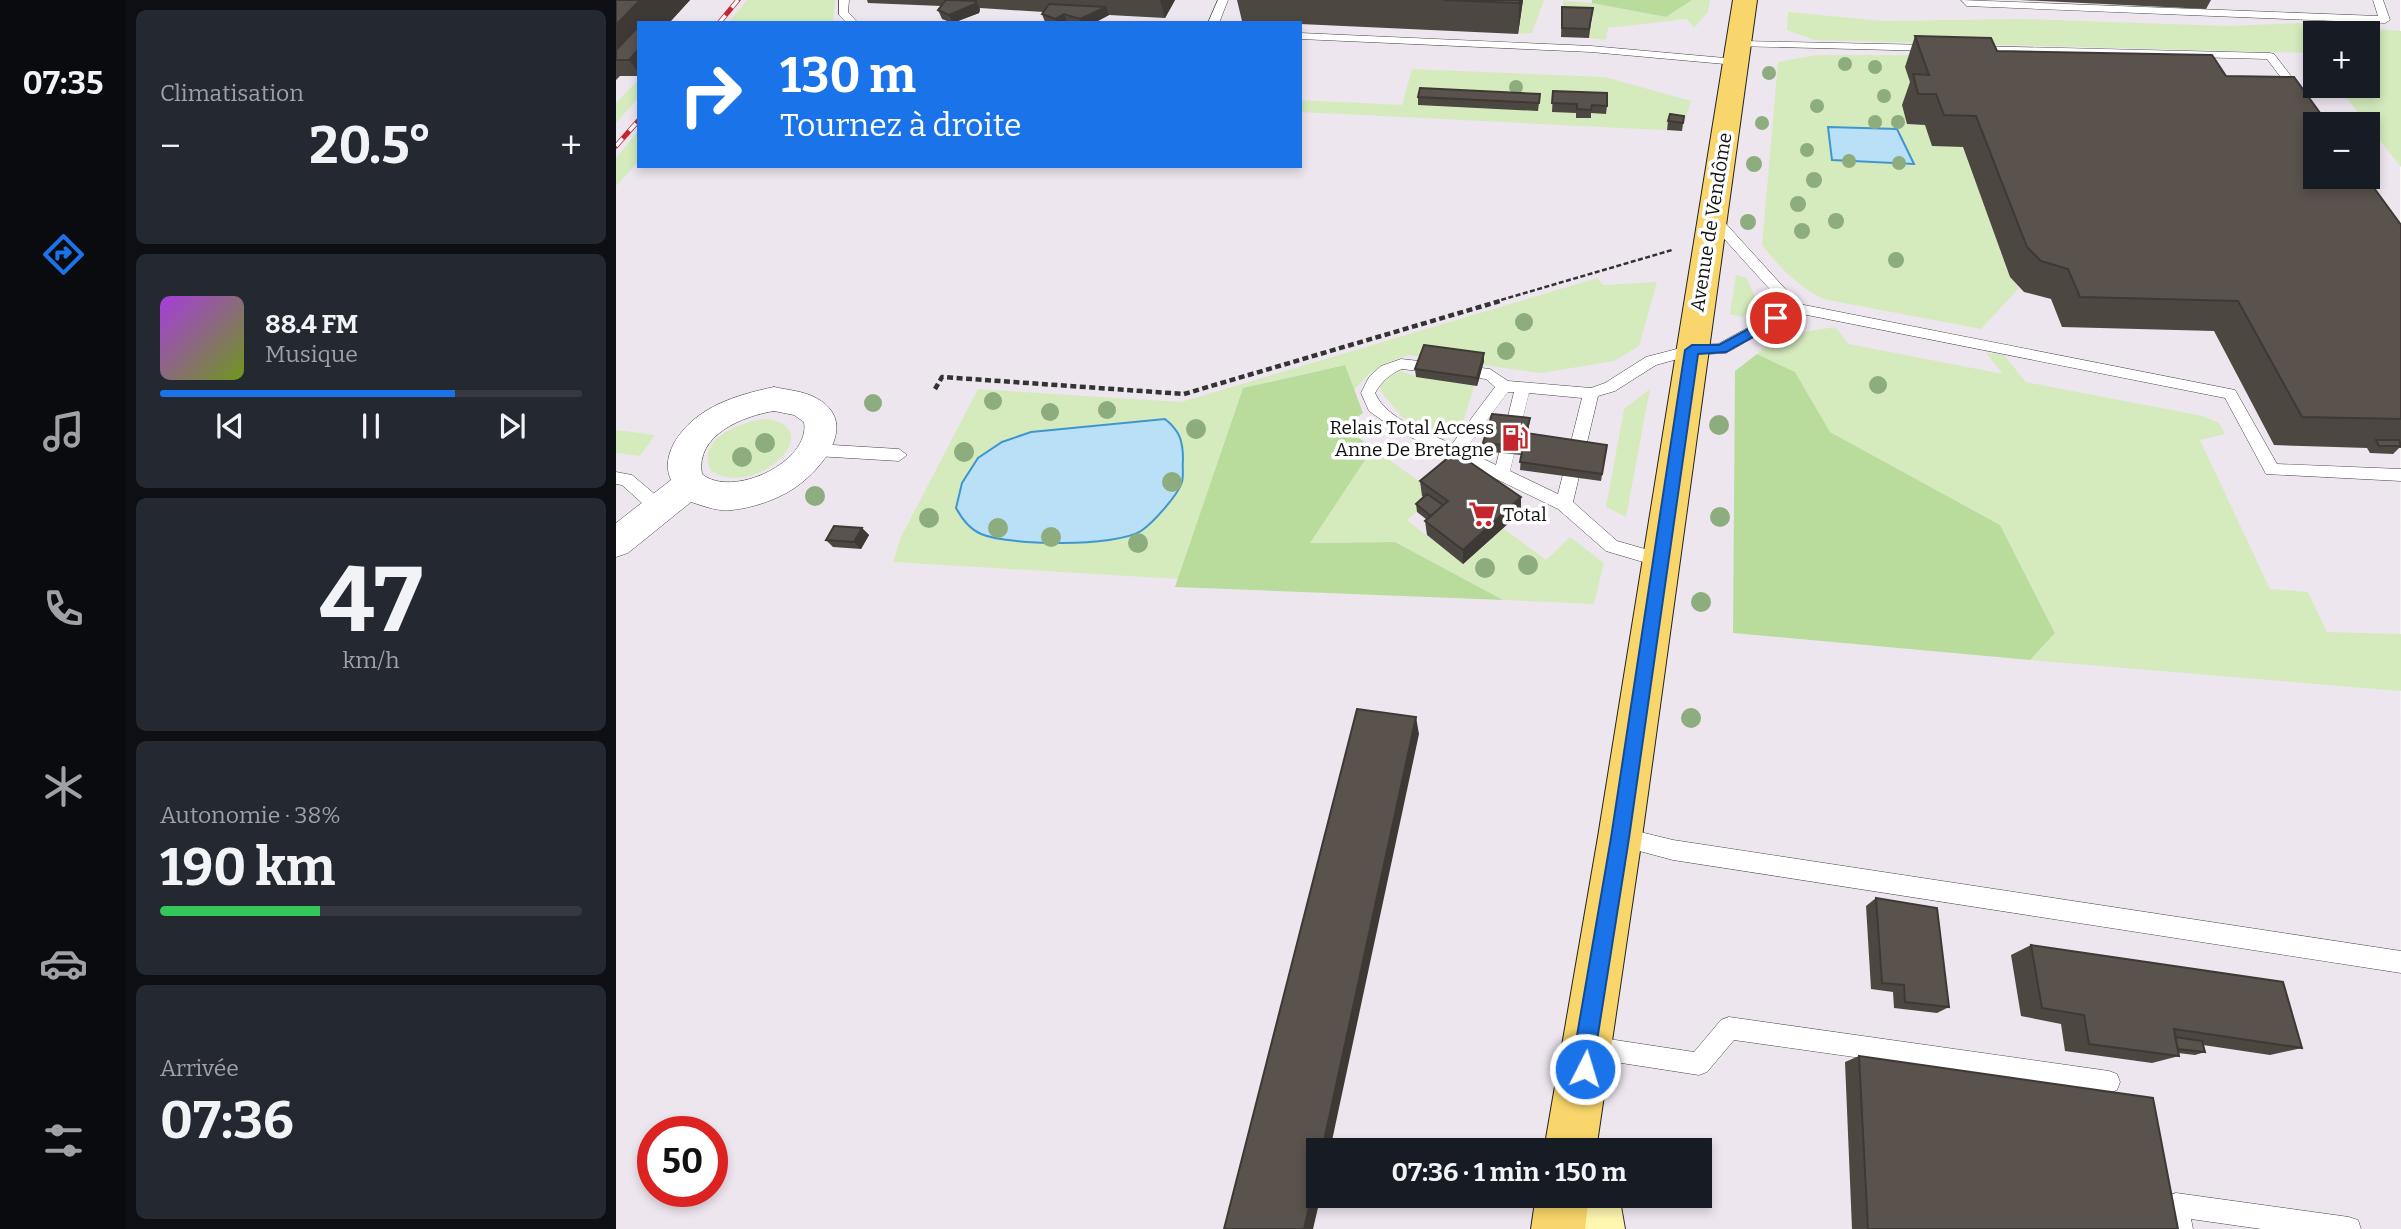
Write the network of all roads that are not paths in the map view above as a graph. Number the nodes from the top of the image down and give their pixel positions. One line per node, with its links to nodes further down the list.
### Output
1 (844, 0): 6 (lane)
2 (1223, 0): 7 (lane)
3 (1745, 0): 11 (main road, Avenue de Vendôme)
4 (1966, 0): 5 (lane)
5 (2378, 0)
6 (851, 21)
7 (1214, 21)
8 (1302, 36): 11 (lane)
9 (1942, 49): 11 (lane)
10 (1955, 49): 12 (lane)
11 (1737, 53): 13 (main road, Avenue de Vendôme)
12 (2313, 112)
13 (1711, 227): 14 (lane); 15 (main road, Avenue de Vendôme)
14 (1795, 308): 15 (lane); 23 (lane)
15 (1692, 350): 18 (lane); 29 (main road, Avenue de Vendôme)
16 (1504, 386): 17 (lane); 20 (lane); 20 (lane)
17 (1523, 387): 18 (lane); 22 (lane)
18 (1591, 393): 26 (lane)
19 (816, 450): 21 (lane); 25 (street); 25 (street)
20 (1456, 450): 22 (lane)
21 (899, 455)
22 (1502, 473): 26 (lane)
23 (2401, 475)
24 (616, 478): 27 (lane)
25 (689, 485): 27 (street)
26 (1564, 504): 29 (lane)
27 (658, 507): 28 (street)
28 (616, 543)
29 (1660, 560): 30 (main road, Avenue de Vendôme)
30 (1620, 838): 31 (lane); 32 (main road, Avenue de Vendôme)
31 (2401, 962)
32 (1585, 1047): 33 (lane); 34 (main road, Avenue de Vendôme); 35 (main road)
33 (2109, 1082)
34 (1572, 1138)
35 (1583, 1138)
36 (1561, 1208): 38 (main road)
37 (1594, 1208): 39 (main road)
38 (1558, 1229)
39 (1598, 1229)
40 (2181, 1229): 41 (lane)
41 (2349, 1229)

